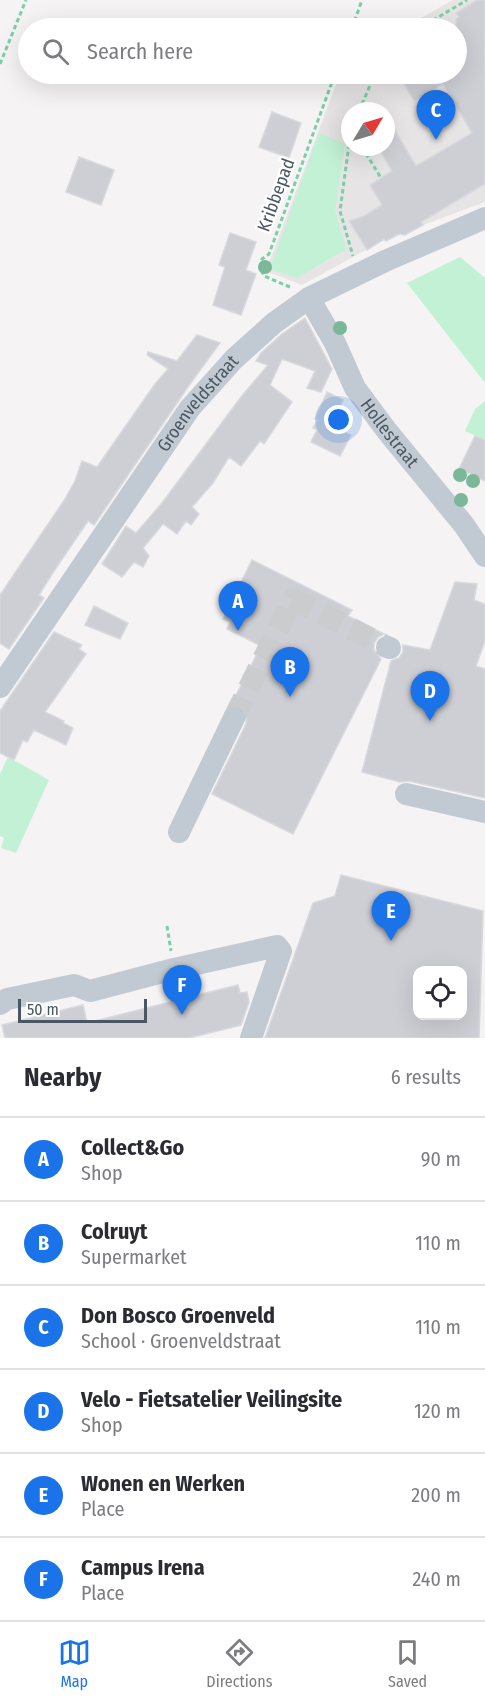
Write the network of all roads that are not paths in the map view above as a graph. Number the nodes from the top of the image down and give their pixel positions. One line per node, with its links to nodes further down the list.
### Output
1 (485, 218): 2 (street, Groenveldstraat)
2 (309, 298): 3 (street, Hollestraat); 4 (street, Groenveldstraat)
3 (485, 556)
4 (0, 687)
5 (234, 718): 8 (street)
6 (406, 794): 7 (street)
7 (485, 812)
8 (179, 832)
9 (0, 1004): 10 (street)
10 (251, 1038)

